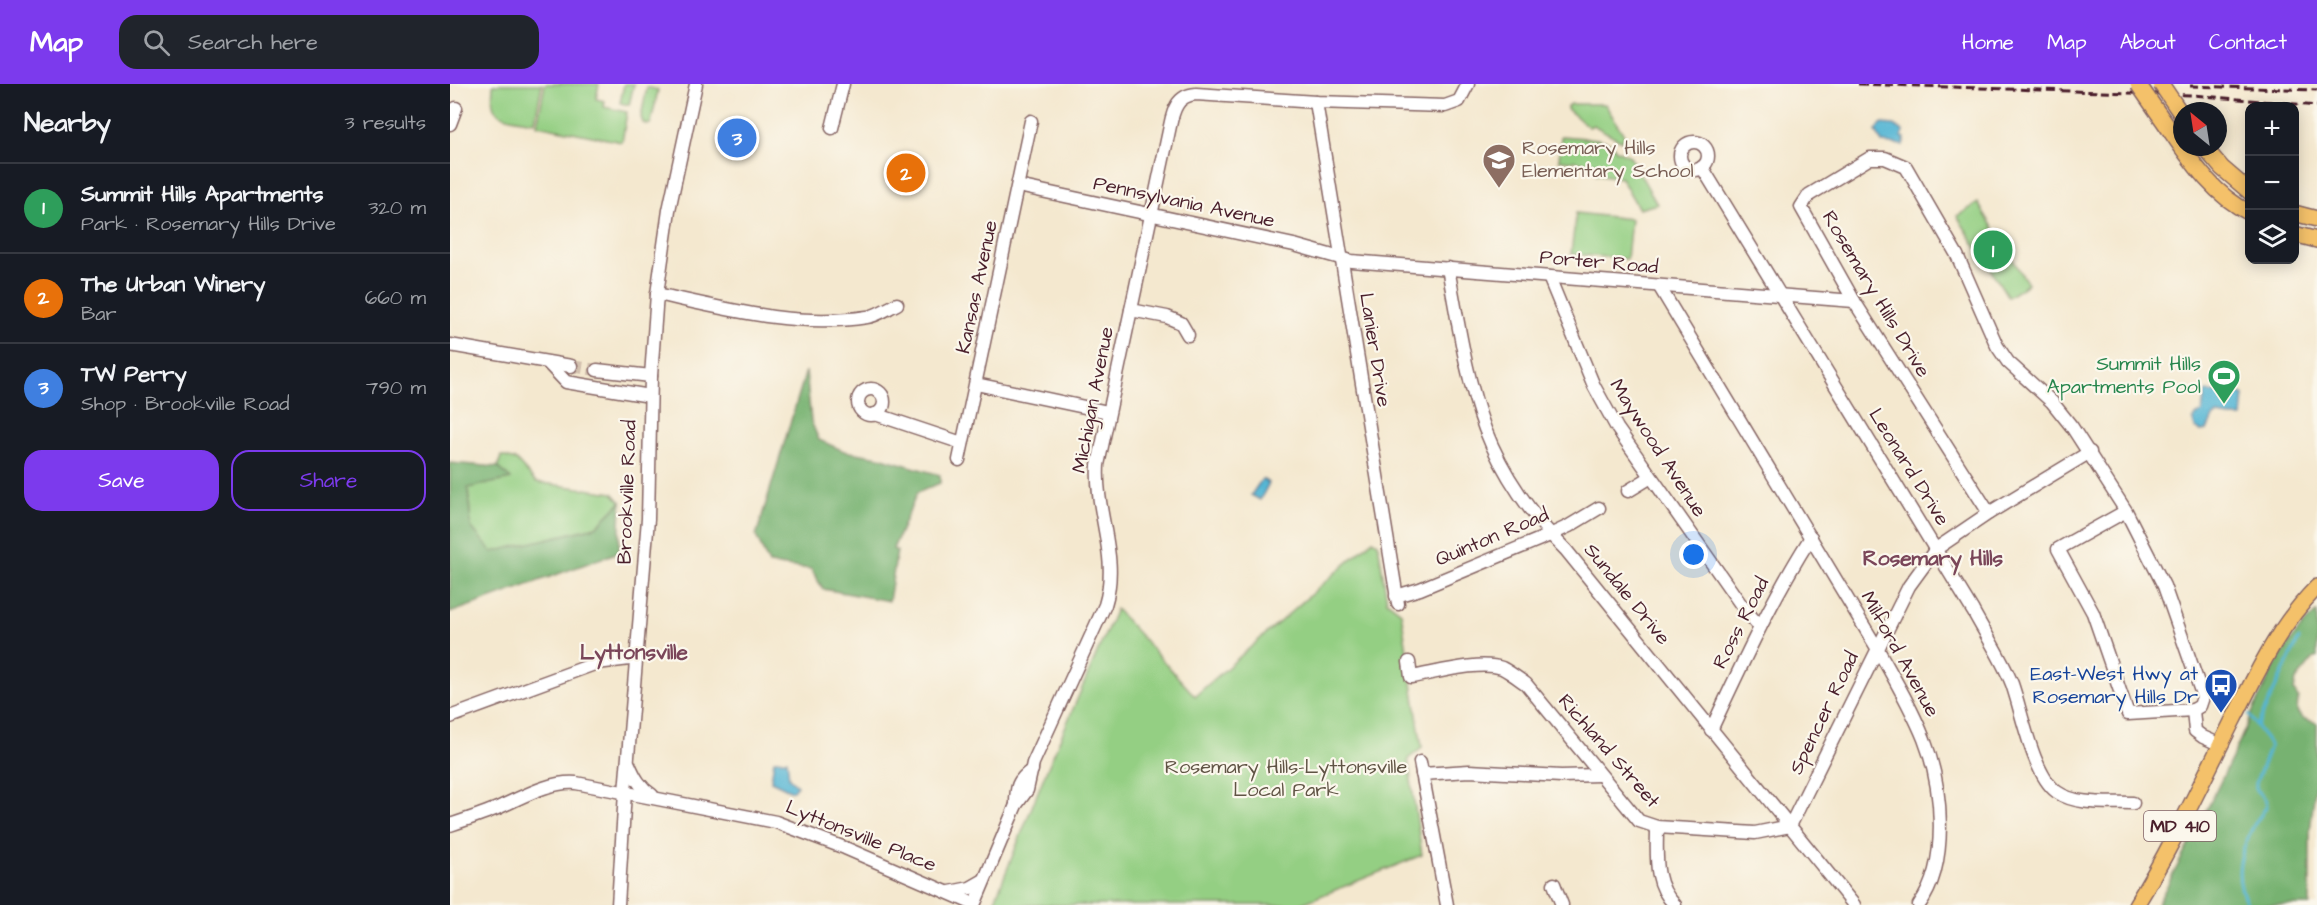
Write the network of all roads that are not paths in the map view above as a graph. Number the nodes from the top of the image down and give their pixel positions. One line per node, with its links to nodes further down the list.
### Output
1 (696, 84): 28 (street, Brookville Road)
2 (843, 84): 11 (street)
3 (1468, 84): 6 (street)
4 (2138, 84): 16 (main road, bridge)
5 (2161, 84): 7 (main road, bridge)
6 (1316, 102): 18 (street, Michigan Avenue); 24 (street, Lanier Drive)
7 (2173, 102)
8 (456, 108): 10 (street)
9 (1031, 121): 14 (street, Kansas Avenue)
10 (450, 124)
11 (832, 128)
12 (2212, 156): 15 (main road)
13 (1701, 168): 29 (street, Leonard Drive)
14 (1018, 186): 18 (street, Pennsylvania Avenue); 39 (street, Kansas Avenue)
15 (2245, 188)
16 (2245, 211)
17 (2299, 214): 19 (main road)
18 (1151, 216): 24 (street, Pennsylvania Avenue); 32 (street, Michigan Avenue)
19 (2317, 219)
20 (2317, 232): 21 (main road)
21 (2299, 234)
22 (2299, 236): 23 (main road)
23 (2317, 240)
24 (1341, 257): 25 (street, Porter Road); 55 (street, Lanier Drive)
25 (1448, 268): 26 (street, Porter Road); 51 (street, Sundale Drive)
26 (1549, 277): 27 (street, Porter Road); 46 (street, Maywood Avenue)
27 (1659, 286): 29 (street, Porter Road); 52 (street, Milford Avenue)
28 (657, 294): 31 (street); 38 (street, Brookville Road)
29 (1779, 294): 30 (street, Porter Road); 53 (street, Leonard Drive)
30 (1854, 301): 44 (street, Rosemary Hills Drive); 50 (street, Rosemary Hills Drive)
31 (897, 304)
32 (1131, 310): 33 (street); 41 (street, Michigan Avenue)
33 (1188, 335)
34 (450, 345): 35 (street)
35 (549, 364): 36 (street); 40 (street)
36 (571, 366)
37 (597, 370): 38 (street)
38 (651, 375): 40 (street, Brookville Road)
39 (976, 384): 41 (street); 43 (street, Kansas Avenue)
40 (650, 396): 58 (street, Brookville Road)
41 (1108, 412): 72 (street, Michigan Avenue)
42 (875, 414): 43 (street)
43 (962, 443): 45 (street, Kansas Avenue)
44 (2090, 452): 49 (street, Rosemary Hills Drive); 50 (street)
45 (958, 460)
46 (1651, 477): 47 (street); 56 (street, Maywood Avenue)
47 (1628, 491)
48 (1599, 508): 51 (street, Quinton Road)
49 (2126, 511): 60 (street, Rosemary Hills Drive); 60 (street)
50 (1989, 513): 53 (street, Spencer Road)
51 (1550, 535): 55 (street, Quinton Road); 62 (street, Sundale Drive)
52 (1811, 537): 56 (street, Ross Road); 57 (street, Milford Avenue)
53 (1936, 549): 57 (street, Spencer Road); 68 (street, Leonard Drive)
54 (2317, 587): 63 (main road, MD 410)
55 (1397, 600)
56 (1760, 627): 62 (street, Ross Road)
57 (1877, 648): 70 (street, Spencer Road); 82 (street, Milford Avenue)
58 (638, 658): 61 (street); 64 (street, Brookville Road)
59 (1408, 662): 65 (street, Richland Street)
60 (2193, 710): 63 (street)
61 (450, 717)
62 (1711, 730): 70 (street, Sundale Drive)
63 (2221, 745): 83 (main road, MD 410)
64 (628, 760): 66 (street, Brookville Road); 67 (street)
65 (1599, 775): 71 (street, Richland Street); 78 (street)
66 (625, 792): 67 (street, Lyttonsville Place); 69 (street, Lyttonsville Place); 76 (street, Brookville Road)
67 (655, 798): 74 (street, Lyttonsville Place)
68 (2133, 803)
69 (450, 825)
70 (1790, 826): 71 (street, Richland Street); 81 (street, Sundale Drive)
71 (1658, 827): 80 (street)
72 (984, 880): 74 (street); 75 (street, Michigan Avenue)
73 (1554, 884): 79 (street)
74 (948, 892): 75 (street, Lyttonsville Place); 77 (street)
75 (974, 904)
76 (618, 905)
77 (956, 905)
78 (1447, 905)
79 (1562, 905)
80 (1675, 905)
81 (1854, 905)
82 (1919, 905)
83 (2136, 905)

